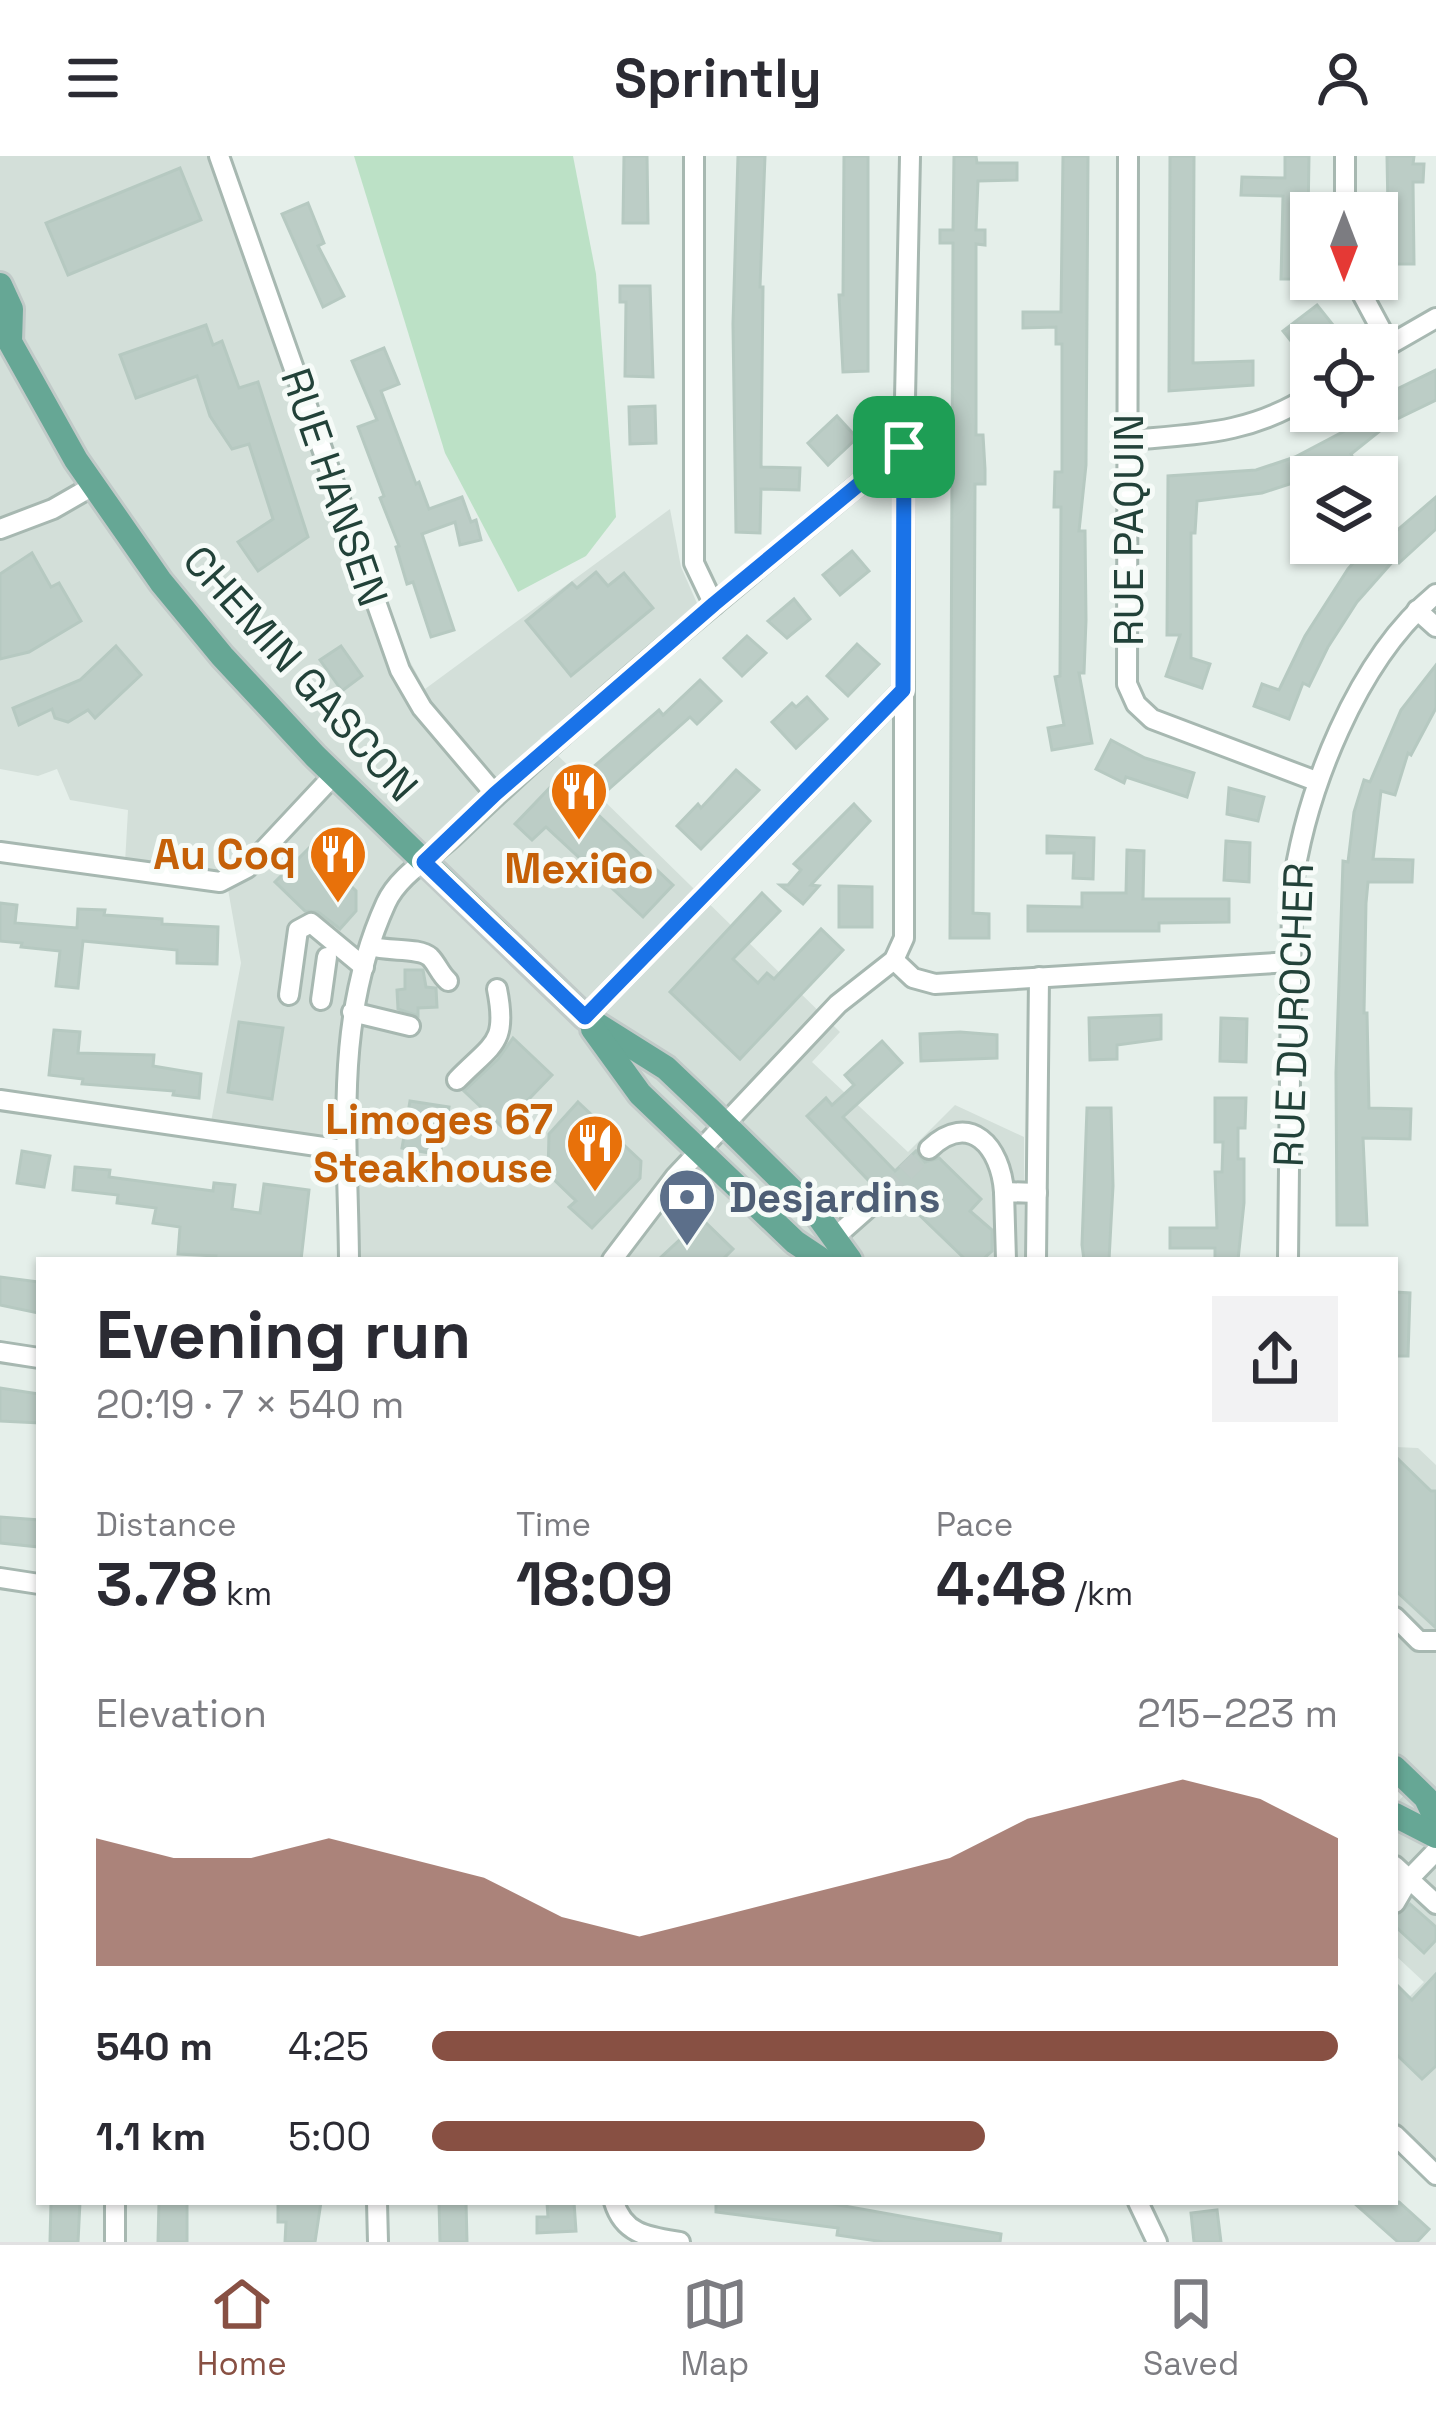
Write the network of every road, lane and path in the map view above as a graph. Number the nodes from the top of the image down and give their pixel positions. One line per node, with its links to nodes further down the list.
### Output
1 (219, 156): 23 (street, RUE HANSEN)
2 (694, 156): 17 (street)
3 (910, 156): 13 (street)
4 (1128, 156): 12 (street, RUE PAQUIN)
5 (1345, 156): 6 (street)
6 (1345, 192)
7 (0, 285): 9 (main road, CHEMIN GASCON)
8 (1436, 318): 10 (street)
9 (5, 338): 14 (main road, CHEMIN GASCON)
10 (1398, 340)
11 (1290, 409): 12 (street)
12 (1129, 440): 22 (street, RUE PAQUIN)
13 (904, 447): 17 (street); 20 (street)
14 (93, 486): 15 (street); 21 (main road, CHEMIN GASCON)
15 (0, 529)
16 (1436, 594): 18 (street, RUE DUROCHER)
17 (714, 604): 23 (street)
18 (1417, 610): 19 (street); 22 (street, RUE DUROCHER)
19 (1436, 627)
20 (903, 690): 28 (street); 37 (street)
21 (334, 775): 24 (street); 25 (main road, CHEMIN GASCON)
22 (1316, 781): 29 (street, RUE DUROCHER)
23 (495, 794): 25 (street)
24 (0, 852)
25 (424, 862): 26 (street); 37 (main road, CHEMIN GASCON)
26 (370, 946): 30 (street); 32 (street)
27 (327, 956): 35 (street)
28 (894, 960): 31 (street); 41 (street)
29 (1291, 962): 31 (street); 53 (street, RUE DUROCHER)
30 (364, 967): 34 (street); 36 (street)
31 (1039, 976): 47 (street)
32 (448, 981)
33 (497, 989): 39 (street)
34 (289, 995)
35 (321, 1000)
36 (352, 1012): 38 (street); 43 (street)
37 (585, 1017): 41 (main road, CHEMIN GASCON); 44 (main road, CHEMIN GASCON)
38 (410, 1026)
39 (457, 1080)
40 (0, 1100): 43 (street)
41 (726, 1125): 44 (street); 48 (main road, CHEMIN GASCON)
42 (929, 1149): 46 (street)
43 (344, 1150): 49 (street)
44 (700, 1152): 48 (main road, CHEMIN GASCON); 50 (street)
45 (886, 1192): 48 (street)
46 (1004, 1192): 47 (street); 51 (street)
47 (1037, 1193): 52 (street)
48 (828, 1249)
49 (349, 1257)
50 (614, 1257)
51 (1006, 1257)
52 (1036, 1257)
53 (1288, 1257)
54 (0, 1352): 55 (street)
55 (36, 1358)
56 (0, 1578): 57 (street)
57 (36, 1584)
58 (1398, 1621): 59 (street)
59 (1436, 1641)
60 (1398, 1771): 62 (main road)
61 (1398, 1817): 63 (main road)
62 (1436, 1819)
63 (1436, 1836)
64 (1436, 1851): 65 (street)
65 (1404, 1887): 66 (street)
66 (1436, 1904)
67 (1398, 2137): 68 (street)
68 (1436, 2175)
69 (115, 2205): 73 (street)
70 (377, 2205): 74 (street)
71 (615, 2205): 75 (street)
72 (1139, 2205): 76 (street)
73 (115, 2242)
74 (378, 2242)
75 (680, 2242)
76 (1157, 2242)

